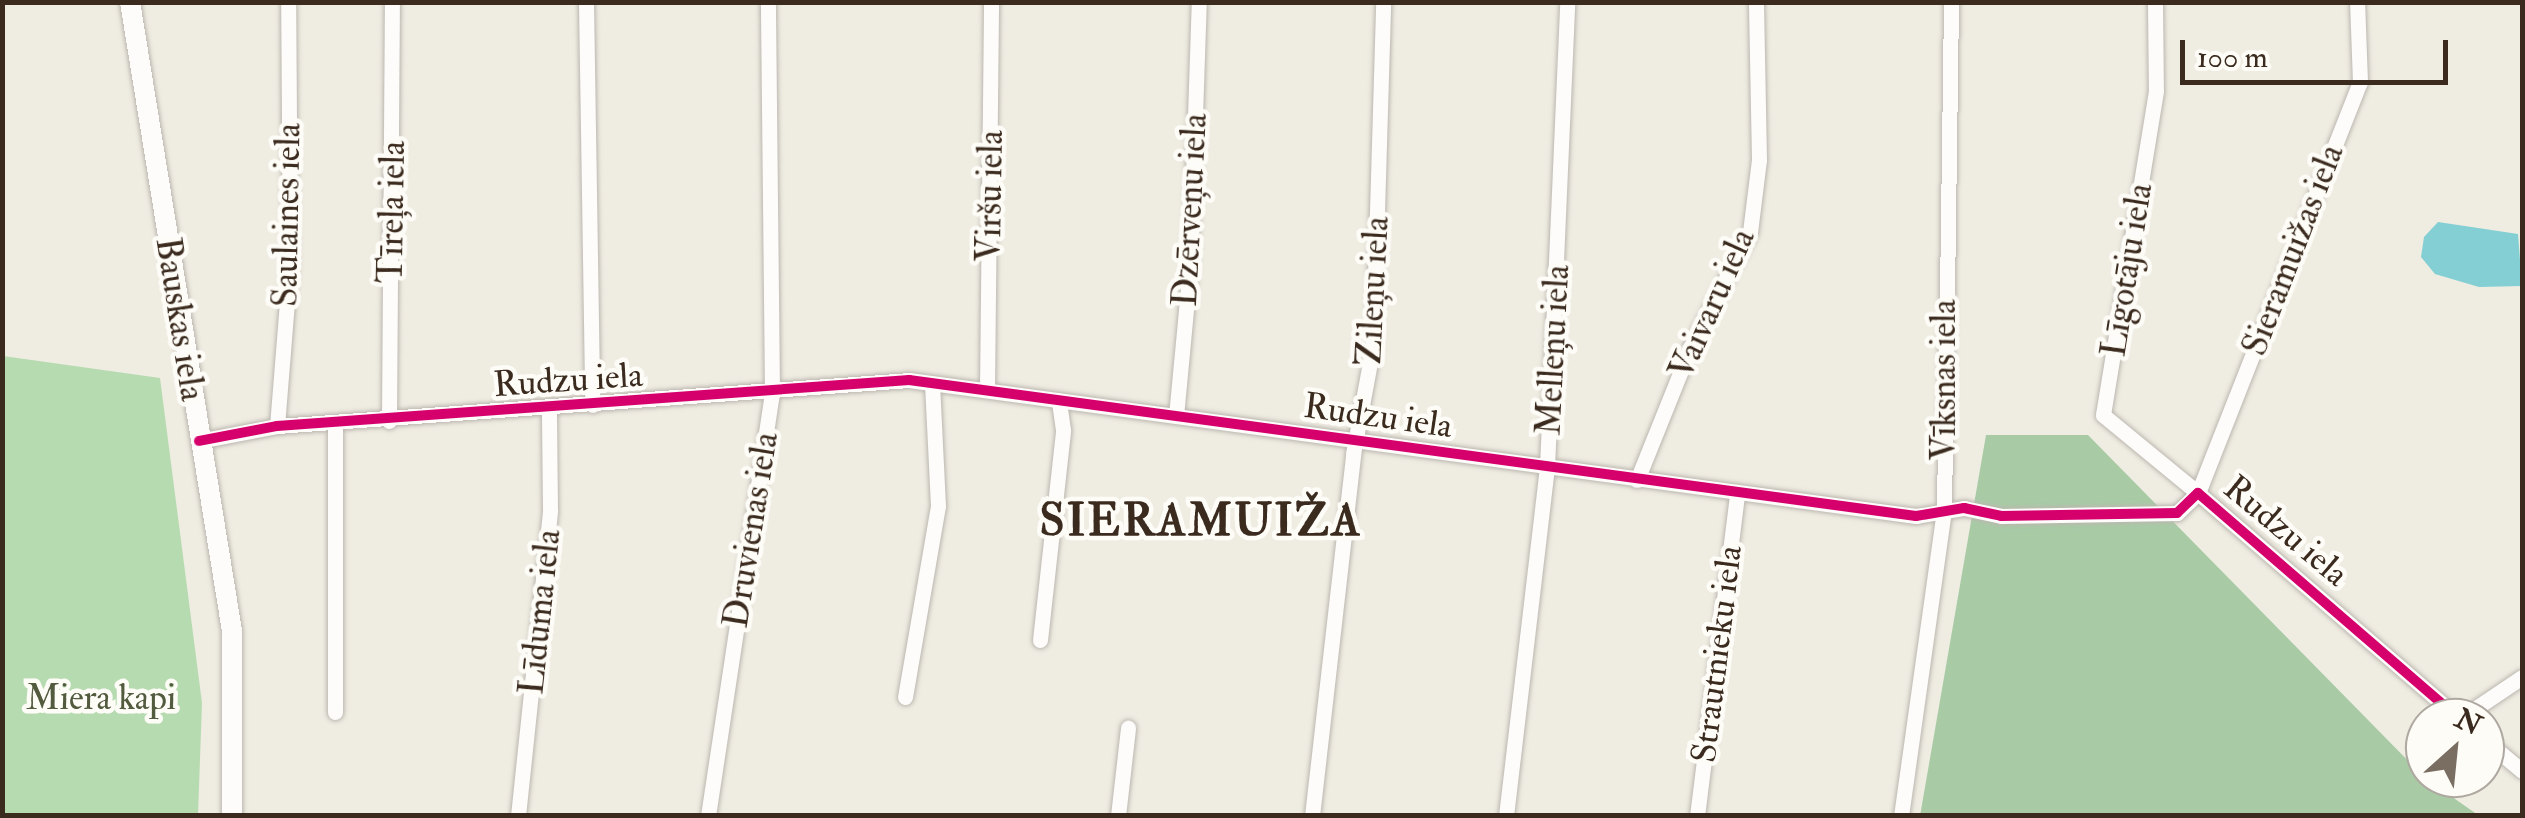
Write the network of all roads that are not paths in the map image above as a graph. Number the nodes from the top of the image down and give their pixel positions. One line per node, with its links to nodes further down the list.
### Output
1 (130, 2): 24 (street, Bauskas iela)
2 (288, 2): 23 (street, Saulaines iela)
3 (392, 2): 21 (street, Tīreļa iela)
4 (586, 2): 18 (street)
5 (768, 2): 16 (street, Druvienas iela)
6 (991, 2): 15 (street, Viršu iela)
7 (1199, 2): 20 (street, Dzērveņu iela)
8 (1384, 2): 25 (street, Zileņu iela)
9 (1566, 2): 26 (street, Melleņu iela)
10 (1756, 2): 27 (street, Vaivaru iela)
11 (1950, 2): 30 (street, Vīksnas iela)
12 (2155, 2): 29 (street, Līgotāju iela)
13 (2357, 2): 29 (street, Sieramuižas iela)
14 (932, 383): 15 (street, Rudzu iela); 16 (street, Rudzu iela); 33 (street)
15 (987, 390): 17 (street, Rudzu iela)
16 (772, 392): 18 (street, Rudzu iela); 40 (street, Druvienas iela)
17 (1060, 400): 20 (street, Rudzu iela); 31 (street)
18 (592, 406): 19 (street, Rudzu iela)
19 (549, 409): 21 (street, Rudzu iela); 39 (street, Līduma iela)
20 (1176, 416): 25 (street, Rudzu iela)
21 (389, 421): 22 (street, Rudzu iela)
22 (335, 422): 23 (street, Rudzu iela); 36 (street)
23 (277, 426): 24 (street, Rudzu iela)
24 (199, 441): 38 (street, Bauskas iela)
25 (1356, 441): 26 (street, Rudzu iela); 42 (street, Zileņu iela)
26 (1547, 467): 27 (street, Rudzu iela); 43 (street, Melleņu iela)
27 (1637, 480): 28 (street, Rudzu iela)
28 (1736, 493): 30 (street, Rudzu iela); 44 (street, Strautnieku iela)
29 (2198, 493): 30 (street, Rudzu iela); 34 (street, Rudzu iela)
30 (1944, 511): 45 (street, Vīksnas iela)
31 (1040, 640)
32 (2522, 677): 35 (street)
33 (905, 697)
34 (2437, 698)
35 (2490, 698)
36 (334, 712)
37 (1128, 728): 41 (street)
38 (232, 816)
39 (518, 816)
40 (708, 816)
41 (1118, 816)
42 (1312, 816)
43 (1506, 816)
44 (1696, 816)
45 (1901, 816)

